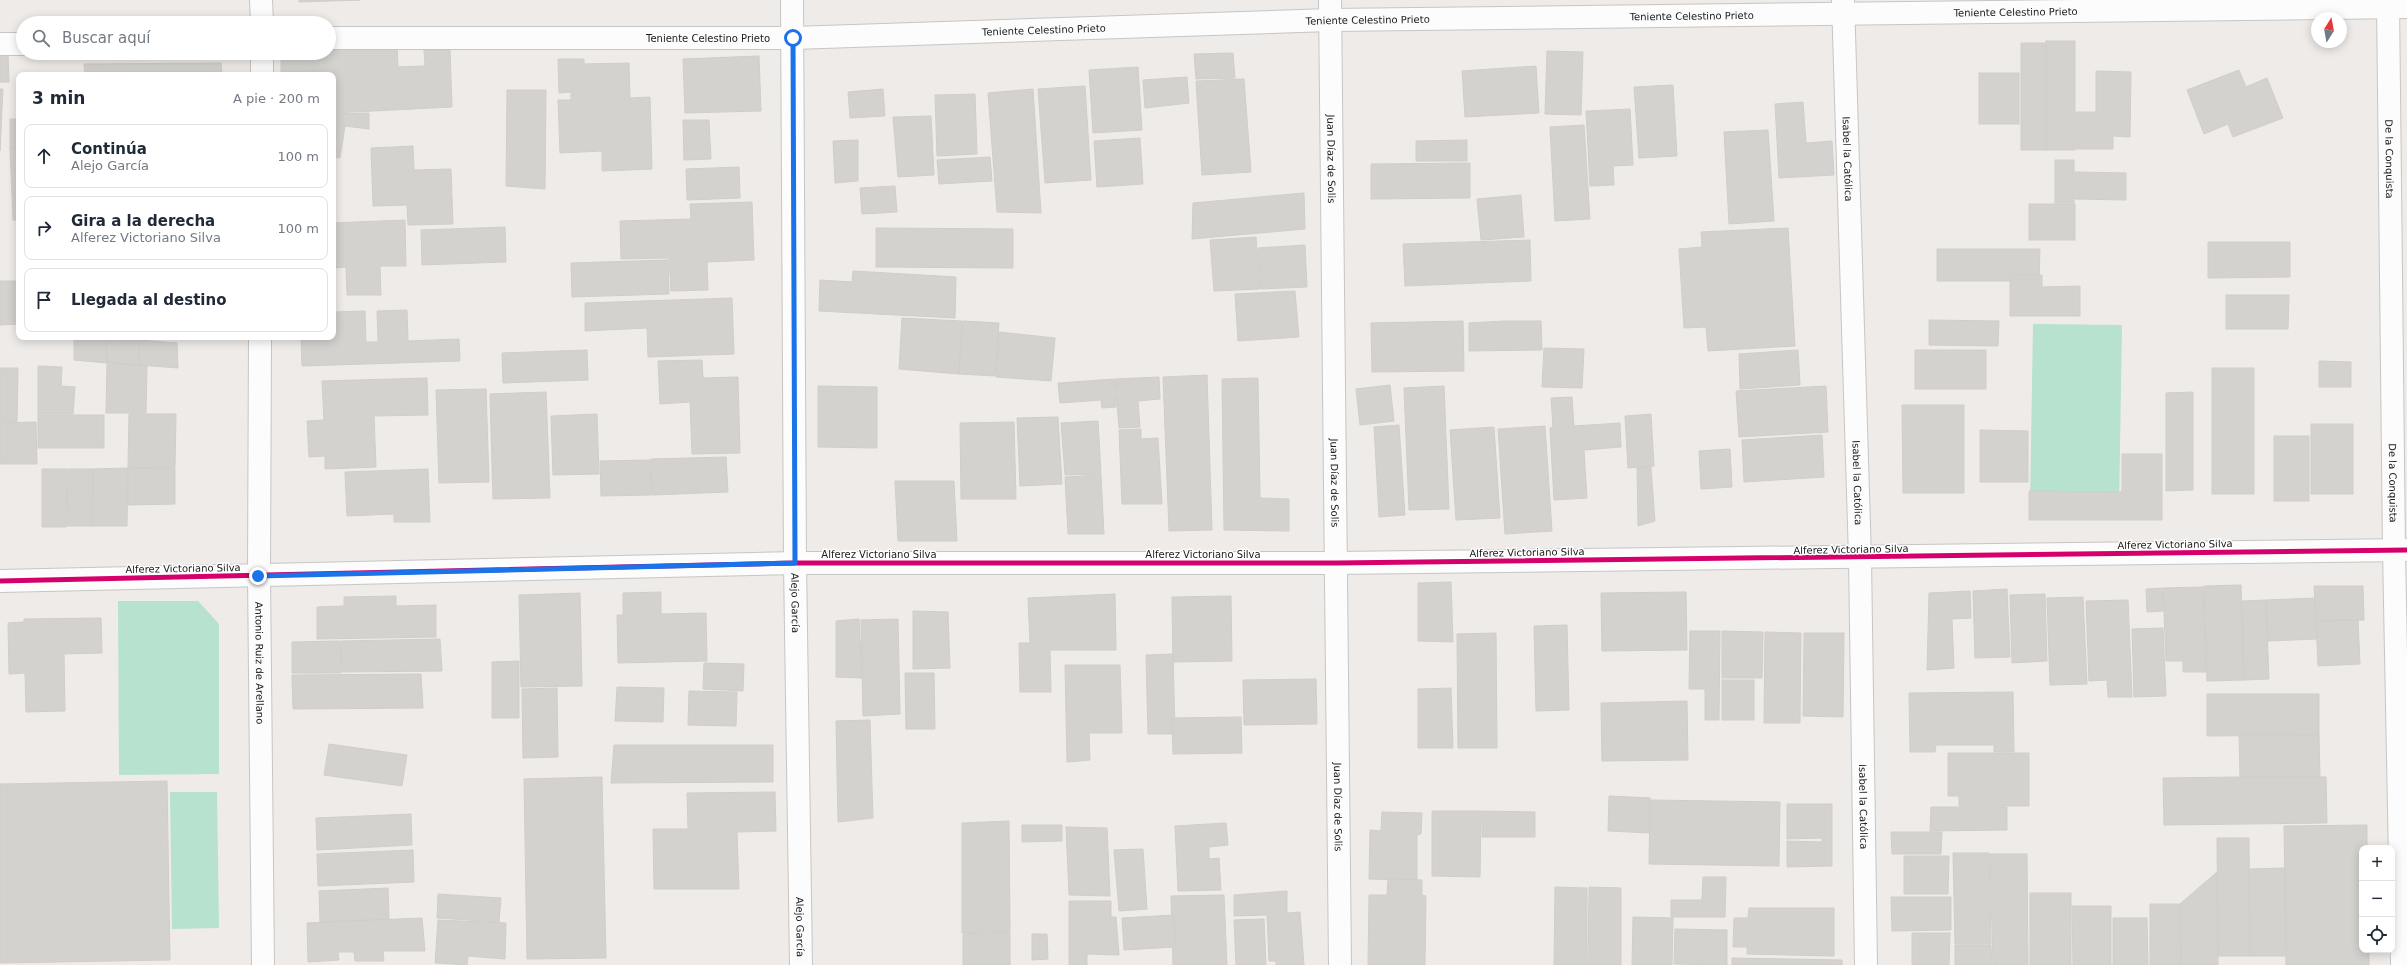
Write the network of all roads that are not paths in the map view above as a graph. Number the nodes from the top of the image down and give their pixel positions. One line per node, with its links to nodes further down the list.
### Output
1 (261, 0): 6 (street)
2 (792, 0): 8 (street, Alejo García)
3 (2394, 5): 4 (street, Teniente Celestino Prieto); 14 (street, De la Conquista)
4 (1843, 7): 5 (street, Teniente Celestino Prieto); 15 (street, Isabel la Católica)
5 (1330, 10): 8 (street, Teniente Celestino Prieto); 17 (street, Juan Díaz de Solis)
6 (262, 16)
7 (336, 38): 8 (street, Teniente Celestino Prieto)
8 (793, 38): 16 (street, Alejo García)
9 (0, 44): 10 (street)
10 (16, 44)
11 (262, 60): 12 (street)
12 (262, 72)
13 (260, 340): 18 (street, Antonio Ruiz de Arellano)
14 (2400, 550): 15 (street, Alferez Victoriano Silva); 24 (street, De la Conquista)
15 (1860, 558): 17 (street, Alferez Victoriano Silva); 23 (street, Isabel la Católica)
16 (795, 563): 17 (street, Alferez Victoriano Silva); 18 (street, Alferez Victoriano Silva); 21 (street, Alejo García)
17 (1336, 563): 22 (street, Juan Díaz de Solis)
18 (258, 576): 19 (street, Alferez Victoriano Silva); 20 (street, Antonio Ruiz de Arellano)
19 (0, 581)
20 (263, 965)
21 (801, 965)
22 (1340, 965)
23 (1866, 965)
24 (2402, 965)

